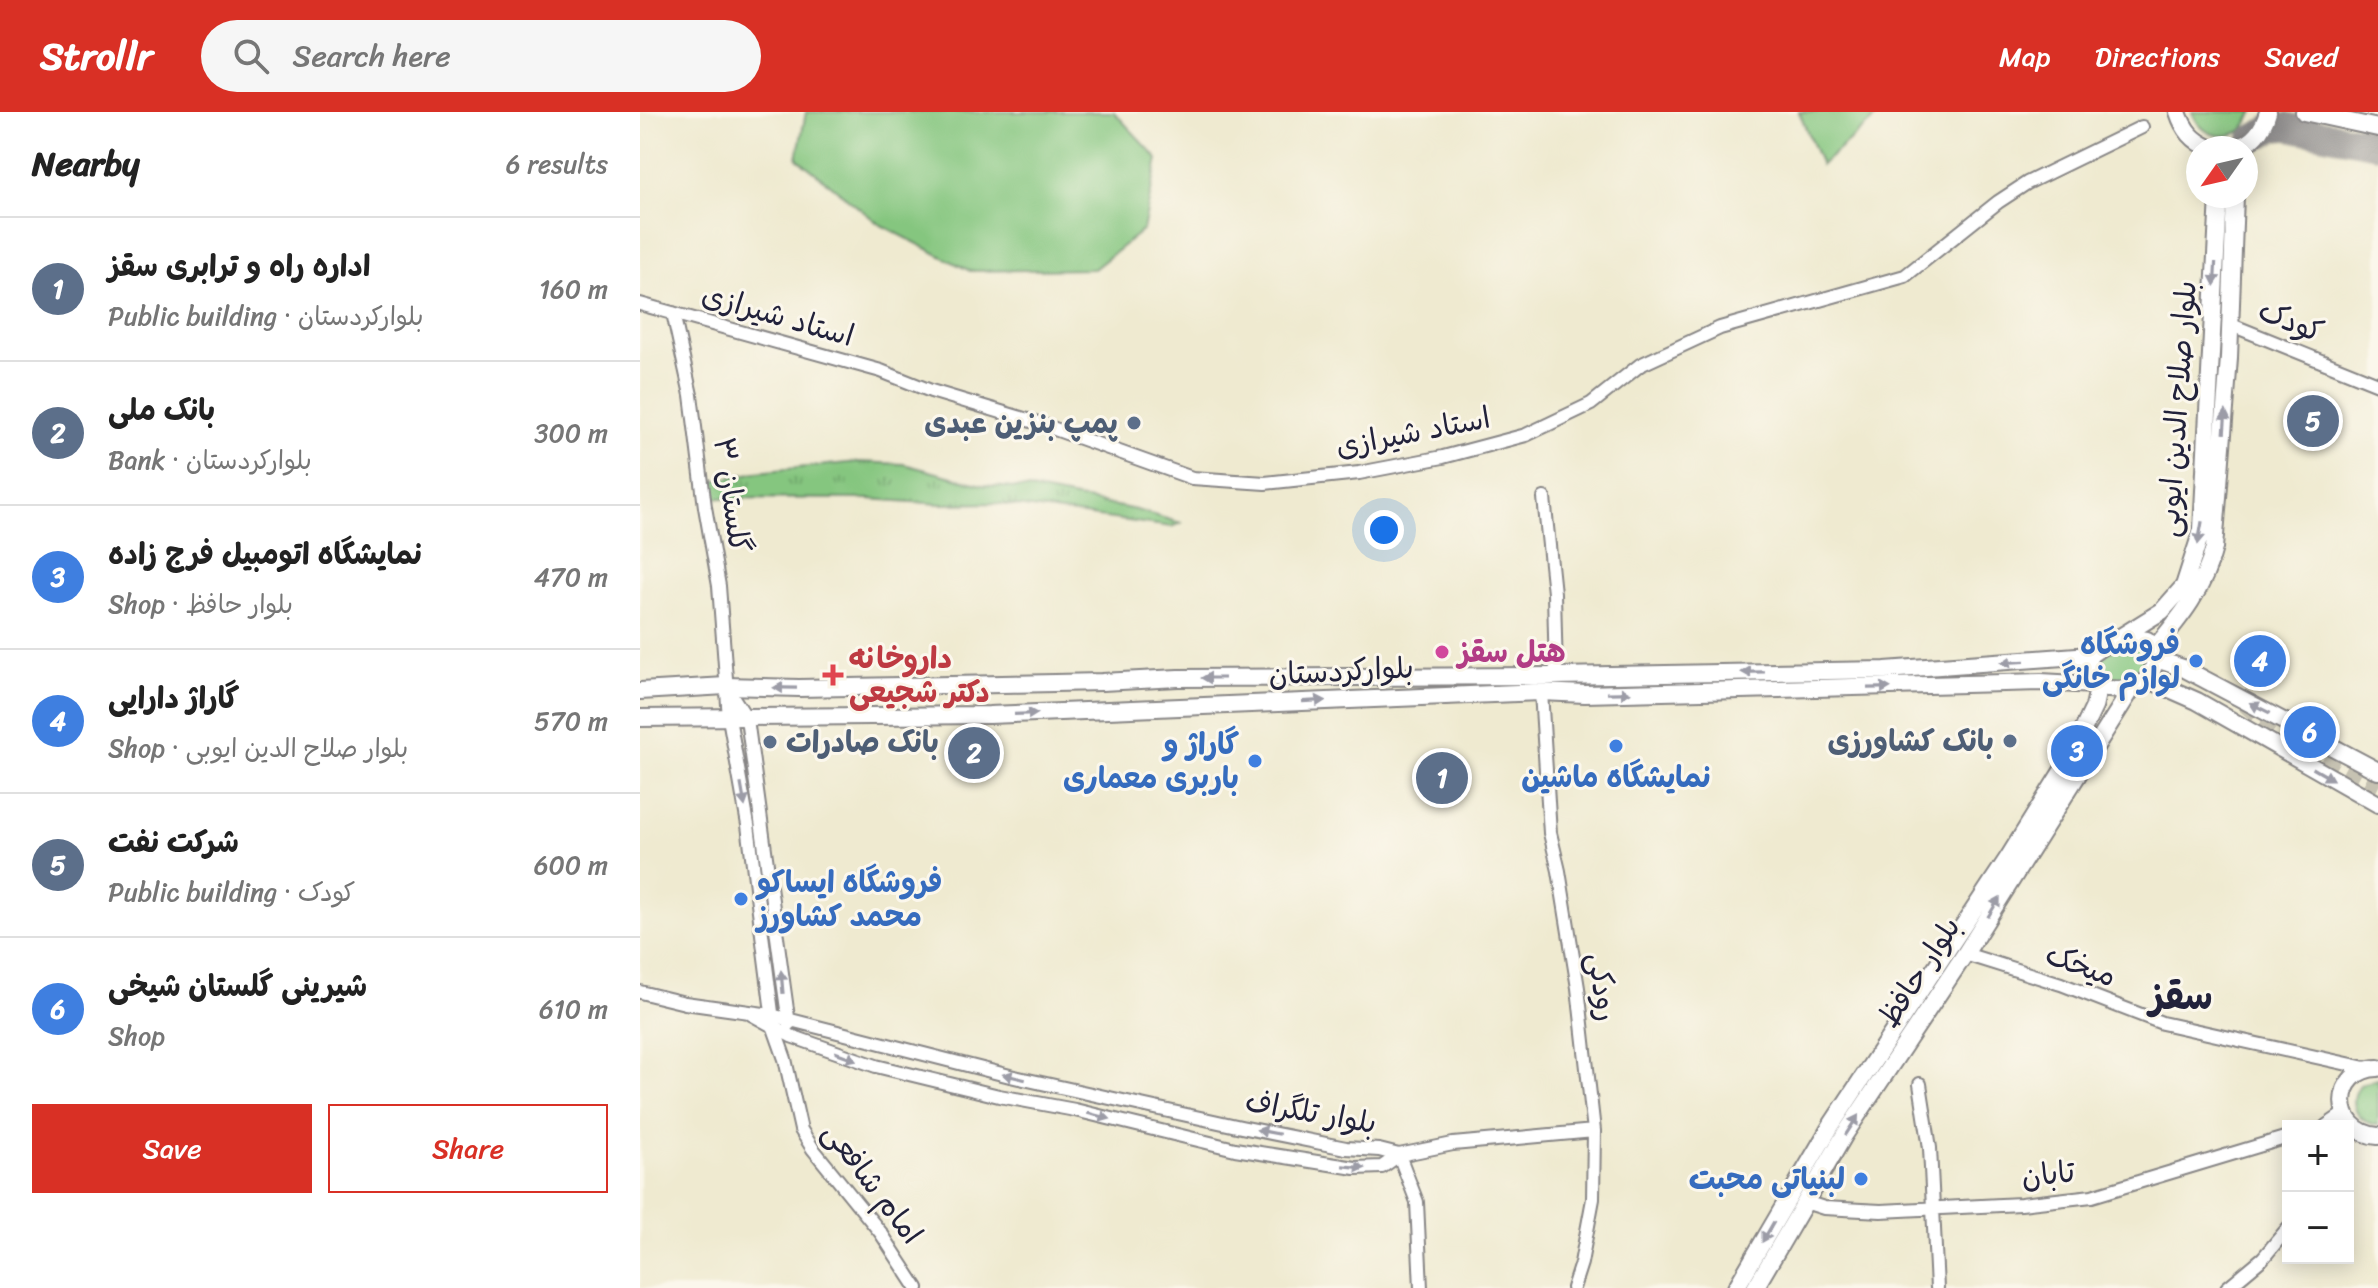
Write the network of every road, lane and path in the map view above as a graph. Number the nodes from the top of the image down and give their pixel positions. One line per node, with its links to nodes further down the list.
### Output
1 (2178, 112): 6 (main road)
2 (2268, 112): 7 (main road)
3 (2304, 112): 5 (main road)
4 (2142, 127): 11 (street, استاد شیرازی)
5 (2378, 128)
6 (2191, 136)
7 (2254, 136)
8 (2218, 208): 15 (main road, بلوار صلاح الدین ایوبی, one-way to 15)
9 (2234, 208): 12 (main road, بلوار صلاح الدین ایوبی)
10 (640, 304): 11 (street, استاد شیرازی)
11 (673, 313): 22 (street, گلستان ۳)
12 (2229, 324): 13 (street, کودک); 16 (main road, بلوار صلاح الدین ایوبی, one-way to 12)
13 (2378, 384)
14 (1544, 498): 19 (street)
15 (2117, 639): 16 (main road); 17 (main road)
16 (2155, 654): 21 (main road); 29 (main road, one-way to 16)
17 (2090, 655): 18 (main road, بلوارکردستان); 23 (main road)
18 (2057, 658): 19 (main road, بلوارکردستان, one-way to 19); 20 (main road)
19 (1556, 676): 22 (main road, بلوارکردستان, one-way to 22)
20 (2054, 682): 23 (main road, بلوارکردستان); 25 (main road, بلوارکردستان, one-way to 20)
21 (2140, 683): 23 (main road); 30 (main road, one-way to 30); 33 (main road, بلوار حافظ, one-way to 21)
22 (726, 686): 24 (main road, بلوارکردستان); 27 (street, گلستان ۳); 28 (street)
23 (2096, 686): 56 (main road, بلوار حافظ, one-way to 56)
24 (640, 691)
25 (1541, 692): 28 (main road, بلوارکردستان, one-way to 25); 45 (street, رودکی)
26 (640, 718): 27 (main road, بلوارکردستان)
27 (729, 718): 28 (main road, بلوارکردستان); 31 (street, گلستان ۳, one-way to 31)
28 (747, 719): 32 (street)
29 (2378, 771)
30 (2378, 804)
31 (757, 887): 32 (street); 35 (street, امام شافعی)
32 (772, 887): 36 (street, one-way to 32)
33 (1965, 954): 40 (street, میخک); 50 (main road, بلوار حافظ, one-way to 33)
34 (640, 992): 35 (street)
35 (772, 1021): 36 (street, بلوار تلگراف); 37 (street, بلوار تلگراف); 39 (street, امام شافعی)
36 (788, 1021): 37 (street); 49 (street, بلوار تلگراف, one-way to 36)
37 (791, 1036): 39 (street); 49 (street, بلوار تلگراف, one-way to 49)
38 (2378, 1053): 40 (main road)
39 (785, 1059): 53 (street, امام شافعی)
40 (2372, 1068): 42 (main road)
41 (1920, 1084): 51 (street)
42 (2345, 1113): 43 (street); 44 (main road)
43 (2335, 1120)
44 (2347, 1120)
45 (1594, 1131): 49 (street); 55 (street, رودکی)
46 (2354, 1135): 47 (main road)
47 (2378, 1136)
48 (2282, 1139): 51 (street, تابان)
49 (1399, 1155): 54 (street)
50 (1805, 1202): 51 (street, تابان); 57 (main road, بلوار حافظ)
51 (1932, 1209): 58 (street)
52 (2282, 1235): 59 (street)
53 (917, 1288)
54 (1421, 1288)
55 (1573, 1288)
56 (1736, 1288)
57 (1755, 1288)
58 (1937, 1288)
59 (2227, 1288)

